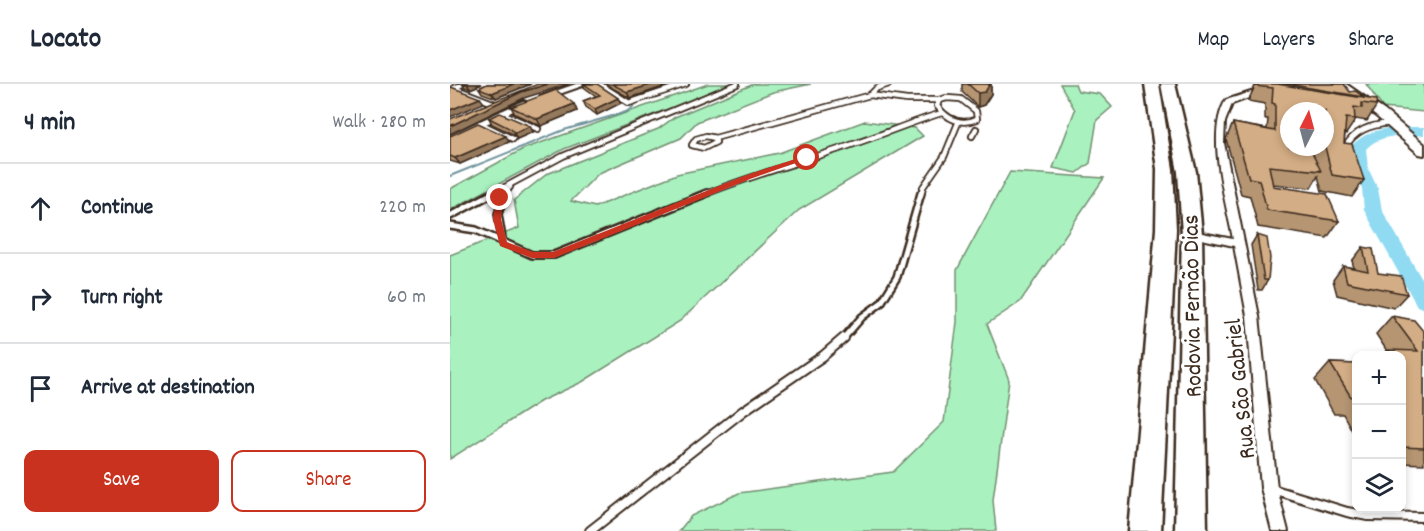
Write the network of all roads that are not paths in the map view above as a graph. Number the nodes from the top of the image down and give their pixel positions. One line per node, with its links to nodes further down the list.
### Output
1 (464, 84): 12 (street)
2 (584, 84): 11 (street)
3 (599, 84): 4 (lane)
4 (686, 84)
5 (737, 84): 37 (lane)
6 (889, 84): 16 (lane)
7 (1152, 84): 48 (highway, Rodovia Fernão Dias)
8 (1168, 84): 42 (highway, Rodovia Fernão Dias)
9 (1283, 84): 14 (street, Rua São Gabriel)
10 (1339, 84): 25 (main road)
11 (571, 86): 23 (street)
12 (452, 88): 15 (lane)
13 (475, 92): 15 (lane)
14 (1260, 93): 17 (street); 43 (street, Rua São Gabriel)
15 (470, 94): 20 (lane)
16 (870, 95): 19 (lane); 33 (lane)
17 (1272, 95)
18 (501, 100): 20 (lane)
19 (939, 100): 24 (lane); 27 (lane)
20 (493, 103): 21 (lane)
21 (483, 107)
22 (1360, 110): 25 (street)
23 (502, 113): 26 (street); 29 (lane)
24 (942, 113): 27 (lane); 44 (lane)
25 (1381, 114): 28 (main road)
26 (480, 123): 32 (street); 34 (lane)
27 (958, 123): 47 (lane)
28 (1392, 123): 35 (lane); 36 (main road)
29 (538, 129)
30 (976, 129): 31 (lane)
31 (972, 136)
32 (450, 138)
33 (715, 138): 33 (lane)
34 (513, 139)
35 (1344, 149)
36 (1421, 149)
37 (512, 184): 38 (lane); 39 (lane)
38 (500, 198): 39 (lane); 44 (lane)
39 (483, 199): 40 (lane)
40 (450, 216)
41 (450, 226): 44 (lane)
42 (1192, 234): 43 (street); 49 (highway, Rodovia Fernão Dias)
43 (1238, 243): 45 (street, Rua São Gabriel)
44 (503, 244)
45 (1269, 488): 46 (lane); 50 (street, Rua São Gabriel)
46 (1424, 517)
47 (590, 531)
48 (1145, 531)
49 (1191, 531)
50 (1280, 531)

